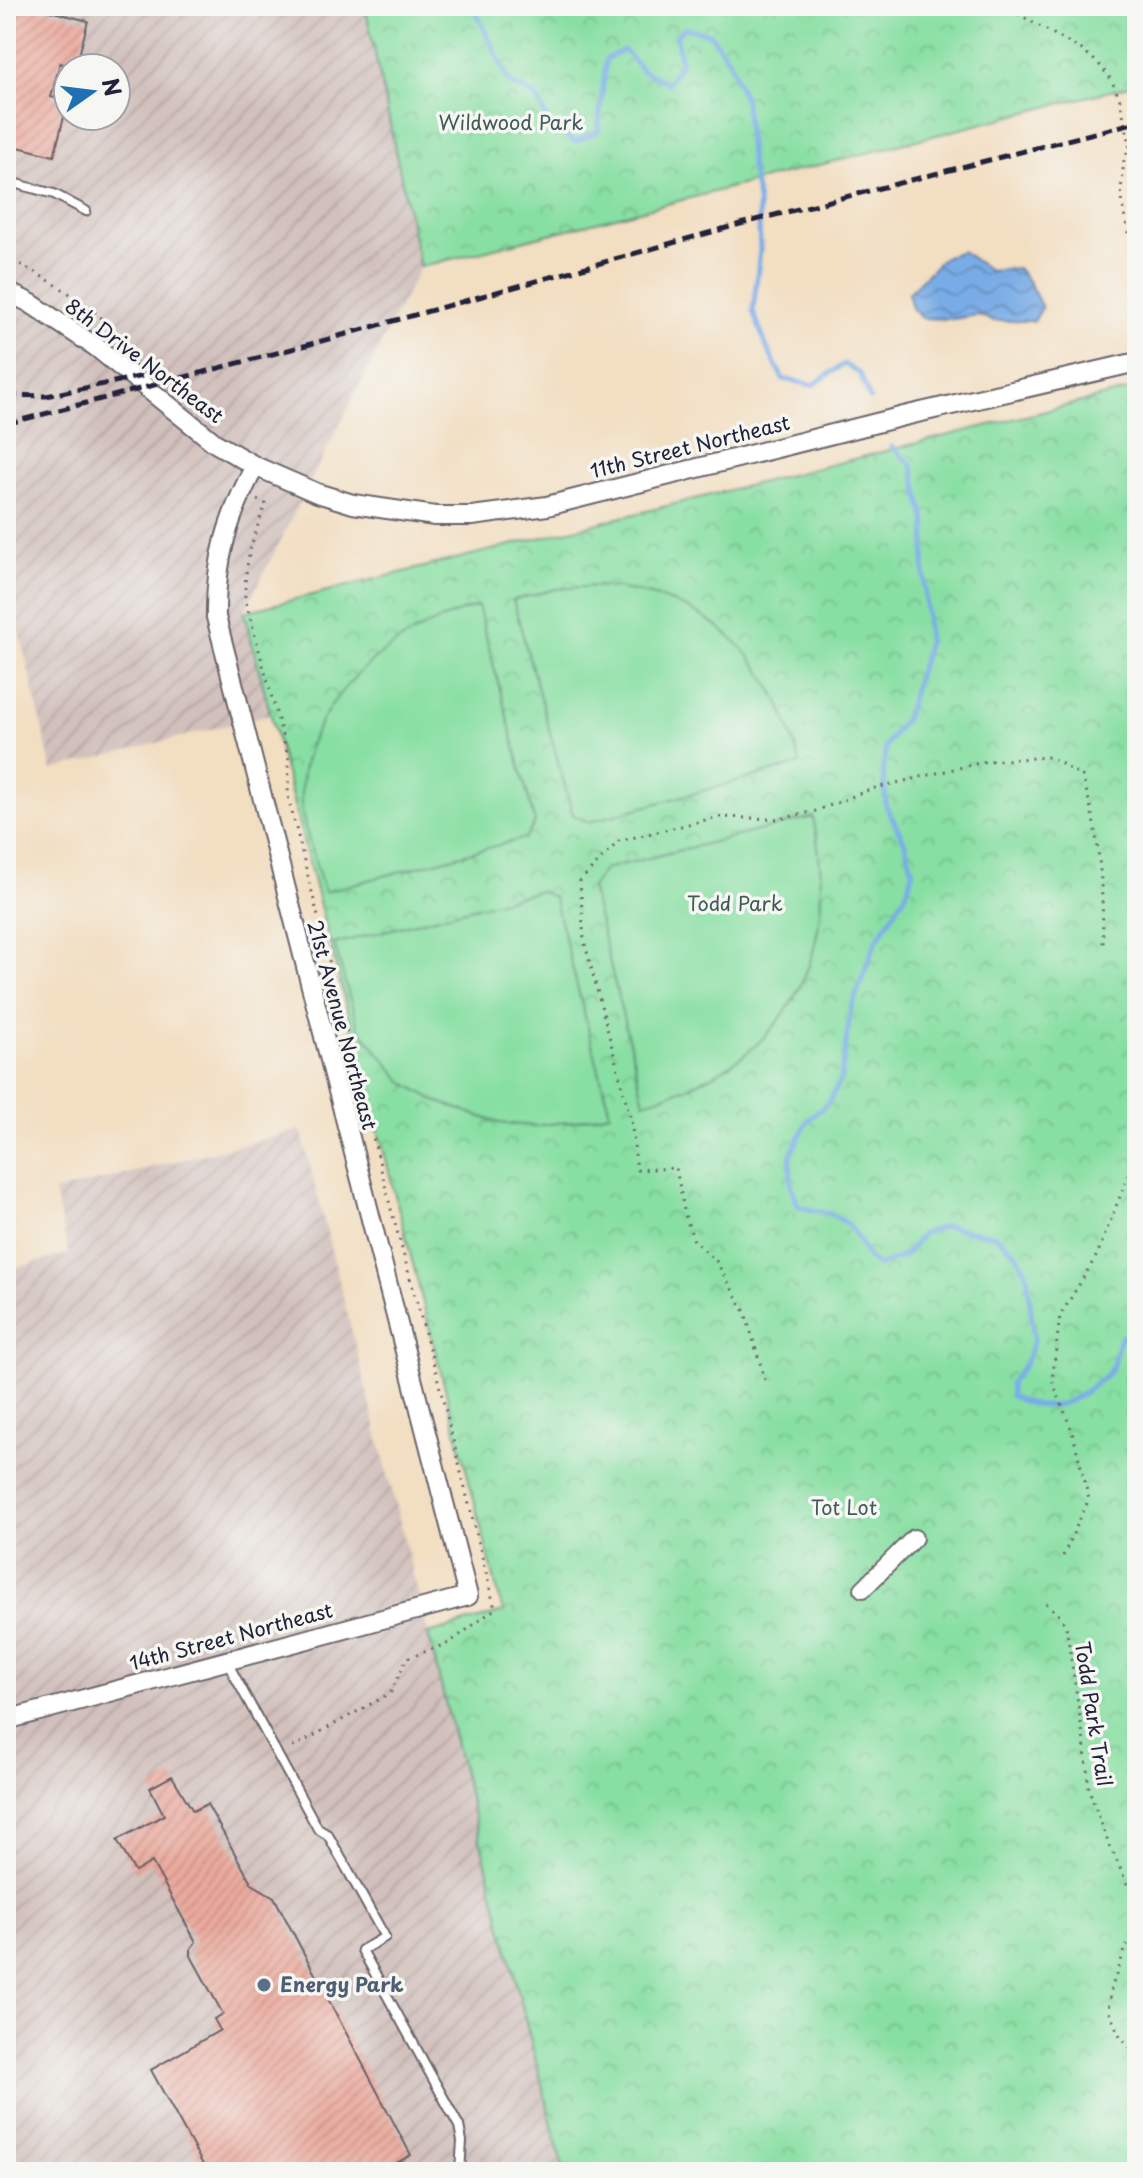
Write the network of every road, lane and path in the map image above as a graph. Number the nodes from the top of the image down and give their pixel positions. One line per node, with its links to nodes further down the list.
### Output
1 (1004, 6): 5 (path)
2 (6, 181): 3 (lane)
3 (86, 211)
4 (6, 257): 7 (path)
5 (1137, 260)
6 (6, 291): 7 (street, 8th Drive Northeast)
7 (103, 352): 9 (street, 8th Drive Northeast)
8 (1137, 362): 9 (street, 11th Street Northeast)
9 (255, 466): 10 (street, 21st Avenue Northeast)
10 (242, 491): 19 (street, 21st Avenue Northeast); 23 (path)
11 (1103, 949): 15 (path)
12 (1137, 1160): 14 (path)
13 (1137, 1172): 14 (path)
14 (1126, 1181): 17 (path)
15 (765, 1380)
16 (914, 1538): 18 (street)
17 (1063, 1556)
18 (863, 1589)
19 (468, 1596): 21 (street, 14th Street Northeast)
20 (1046, 1603): 24 (path, Todd Park Trail)
21 (226, 1661): 22 (street, 14th Street Northeast); 23 (lane)
22 (6, 1720)
23 (277, 1756): 25 (lane)
24 (1137, 2055)
25 (460, 2172)

